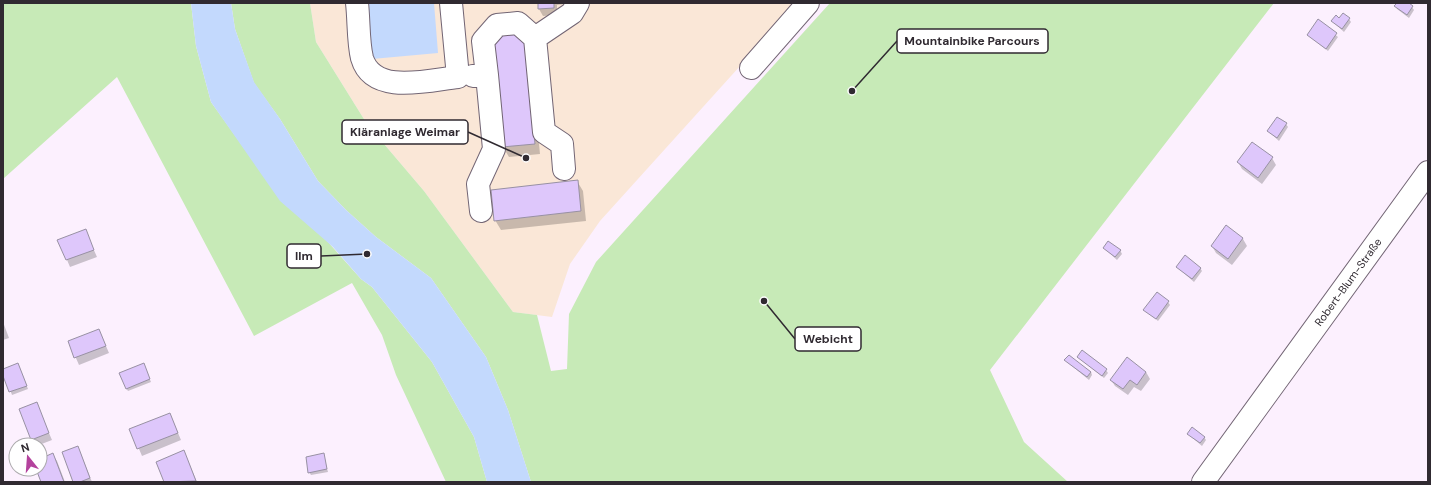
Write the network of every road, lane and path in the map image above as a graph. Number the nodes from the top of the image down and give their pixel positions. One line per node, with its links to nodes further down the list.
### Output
1 (358, 3): 8 (street)
2 (451, 3): 8 (street)
3 (578, 3): 5 (street)
4 (808, 3): 6 (street)
5 (535, 38): 7 (street); 9 (street)
6 (751, 68)
7 (487, 75): 8 (street); 11 (street)
8 (458, 77)
9 (564, 169)
10 (1428, 172): 12 (street, Robert-Blum-Straße)
11 (481, 211)
12 (1203, 482)

